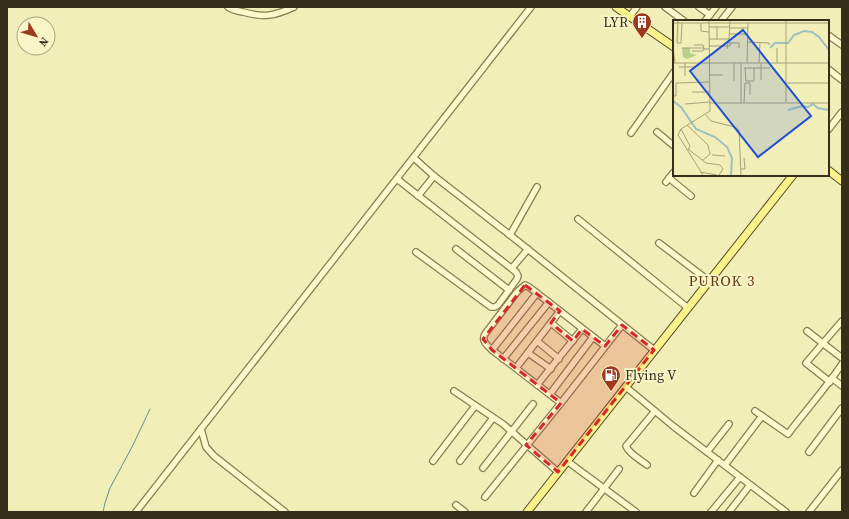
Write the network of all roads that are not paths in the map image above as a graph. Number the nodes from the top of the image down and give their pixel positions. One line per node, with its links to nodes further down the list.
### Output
1 (228, 7): 2 (street)
2 (294, 7)
3 (531, 7): 26 (street)
4 (616, 7): 11 (main road)
5 (637, 7): 11 (street)
6 (665, 7): 12 (street)
7 (699, 7): 10 (street)
8 (716, 7): 10 (street)
9 (732, 7): 14 (street)
10 (710, 15): 13 (street)
11 (630, 16): 17 (main road)
12 (683, 20)
13 (706, 20)
14 (722, 20)
15 (829, 36): 16 (street)
16 (842, 45)
17 (673, 46)
18 (829, 70): 20 (street)
19 (673, 73): 24 (street)
20 (842, 80)
21 (842, 112): 22 (street)
22 (829, 129)
23 (657, 132): 25 (street)
24 (630, 133)
25 (673, 145)
26 (414, 158): 29 (street); 31 (street)
27 (829, 171): 32 (main road)
28 (673, 173): 35 (street)
29 (434, 176): 34 (street); 37 (street)
30 (792, 176): 43 (main road)
31 (398, 179): 34 (street); 83 (street)
32 (842, 181)
33 (537, 187): 37 (street)
34 (418, 196): 42 (street)
35 (691, 196)
36 (578, 219): 47 (street)
37 (510, 235): 40 (street)
38 (659, 242): 43 (street)
39 (456, 249): 44 (street)
40 (528, 249): 42 (street); 51 (street)
41 (416, 252): 44 (street)
42 (512, 268): 44 (street)
43 (709, 282): 47 (main road)
44 (509, 290)
45 (537, 293): 46 (street); 59 (street); 59 (street)
46 (549, 302): 48 (street); 63 (street)
47 (688, 308): 60 (main road)
48 (560, 311): 50 (street); 52 (street)
49 (842, 321): 57 (street)
50 (551, 323): 55 (street); 56 (street)
51 (622, 324): 58 (street); 60 (street)
52 (582, 329): 54 (street); 56 (street)
53 (807, 331): 57 (street)
54 (593, 337): 58 (street); 73 (street)
55 (537, 341): 61 (street); 64 (street)
56 (573, 341): 64 (street)
57 (823, 344): 62 (street); 68 (street)
58 (605, 346): 74 (street)
59 (492, 350): 63 (street)
60 (654, 350): 71 (main road)
61 (528, 352): 66 (street); 67 (street)
62 (842, 358)
63 (503, 359): 66 (street)
64 (559, 359): 67 (street)
65 (842, 364): 68 (street)
66 (516, 368): 69 (street)
67 (550, 369): 69 (street)
68 (831, 380): 70 (street); 80 (street)
69 (538, 385): 73 (street)
70 (842, 386)
71 (626, 387): 78 (street); 91 (main road)
72 (454, 391): 76 (street)
73 (550, 394): 74 (street)
74 (561, 403): 85 (street)
75 (533, 404): 84 (street)
76 (476, 406): 81 (street); 89 (street)
77 (842, 408): 87 (street)
78 (655, 411): 86 (street); 92 (street)
79 (755, 411): 80 (street)
80 (762, 416): 93 (street)
81 (493, 418): 84 (street); 90 (street)
82 (729, 424): 86 (street)
83 (201, 429): 104 (street); 105 (street)
84 (511, 432): 85 (street); 94 (street)
85 (526, 445): 97 (street); 102 (street)
86 (707, 452): 88 (street)
87 (809, 452)
88 (718, 460): 93 (street); 101 (street)
89 (433, 461)
90 (460, 461)
91 (568, 461): 97 (main road); 100 (street)
92 (647, 465)
93 (725, 465): 98 (street)
94 (482, 468)
95 (619, 469): 100 (street)
96 (842, 470): 113 (street)
97 (558, 472): 107 (main road)
98 (740, 477): 99 (street); 110 (street)
99 (750, 485): 111 (street); 112 (street)
100 (604, 488): 108 (street); 109 (street)
101 (694, 493)
102 (485, 497)
103 (456, 505): 106 (street)
104 (136, 512)
105 (285, 512)
106 (466, 512)
107 (527, 512)
108 (586, 512)
109 (636, 512)
110 (711, 512)
111 (729, 512)
112 (786, 512)
113 (809, 512)

